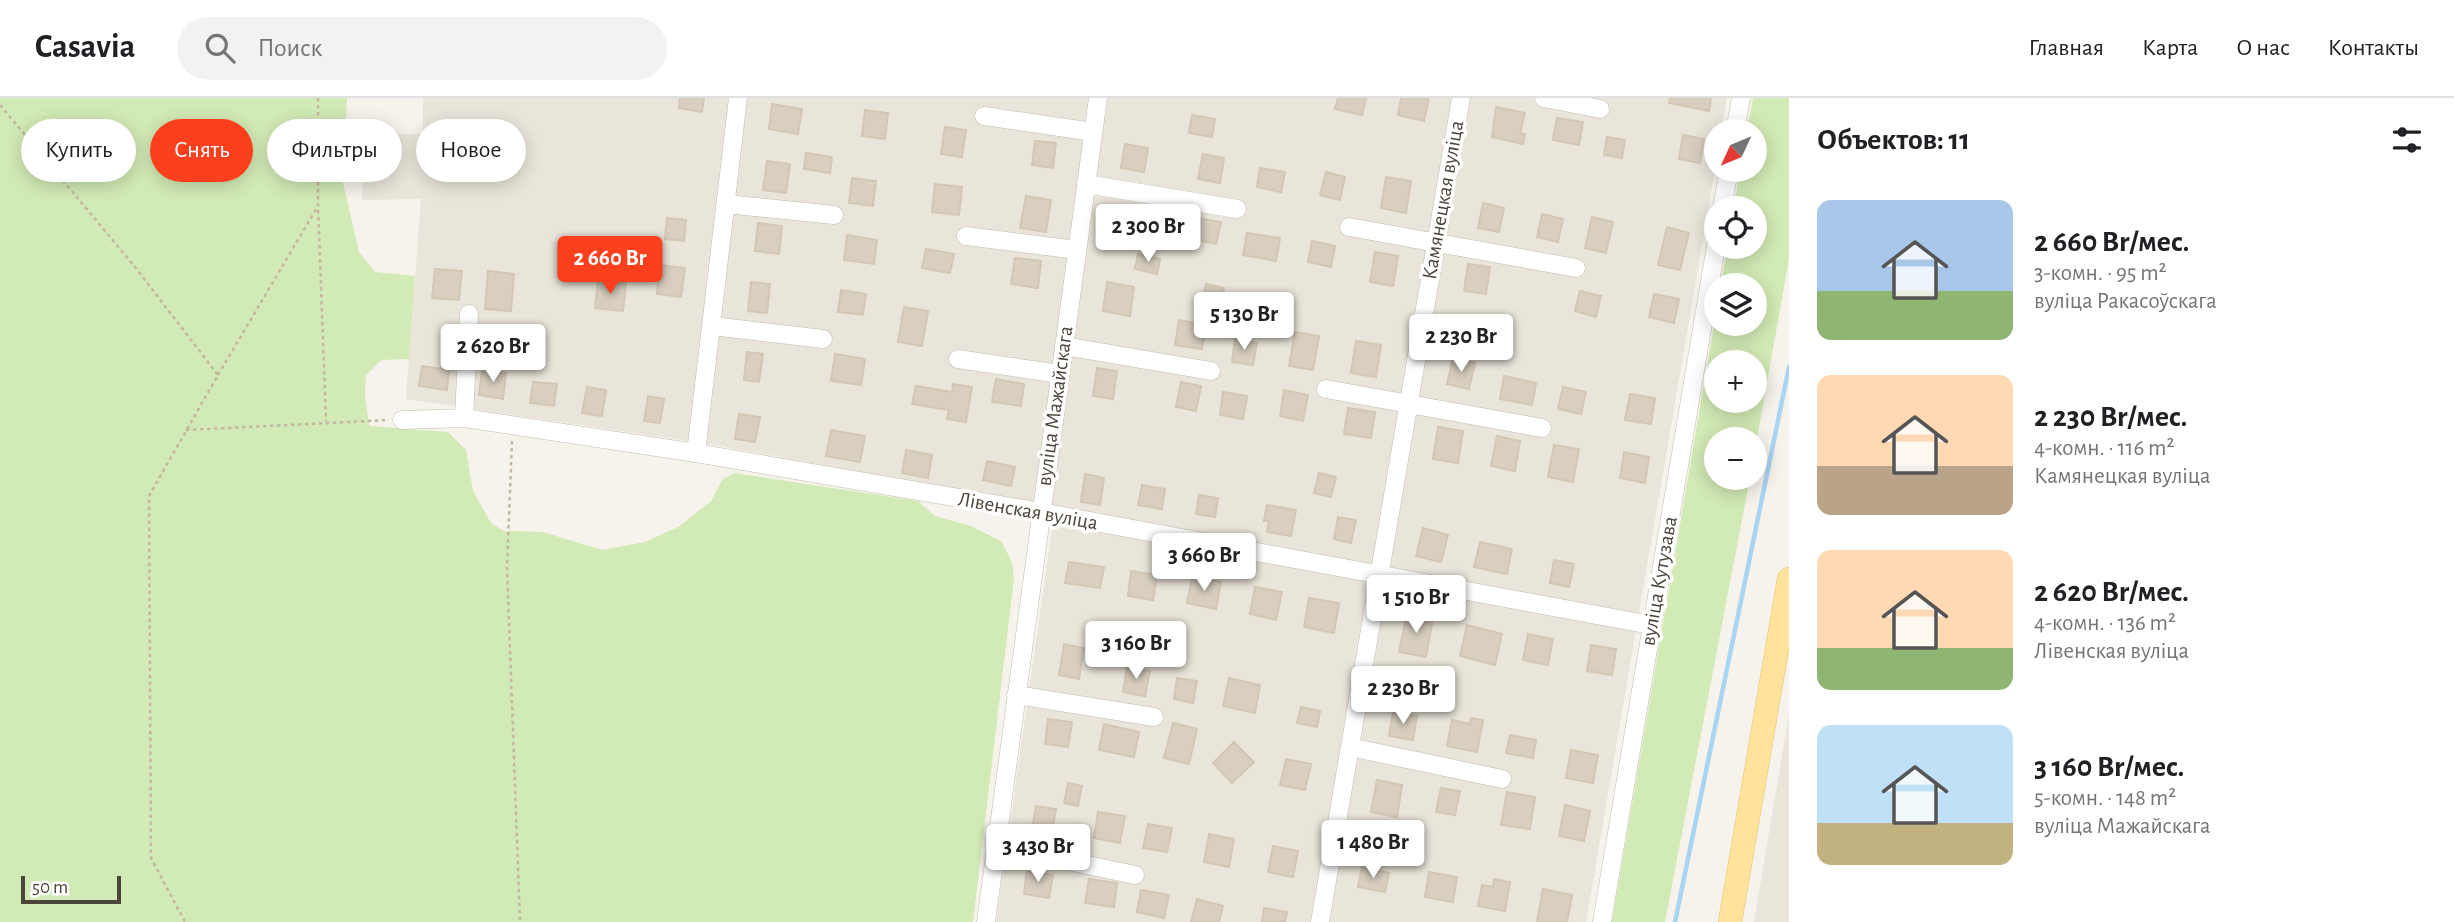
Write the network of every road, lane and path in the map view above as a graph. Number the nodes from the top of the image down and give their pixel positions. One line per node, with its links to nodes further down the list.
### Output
1 (318, 98): 14 (path)
2 (738, 98): 13 (street)
3 (1098, 98): 11 (street, вуліца Мажайскага)
4 (1461, 98): 19 (street, Камянецкая вуліца)
5 (1544, 98): 8 (street)
6 (1741, 98): 10 (street)
7 (0, 104): 30 (path)
8 (1600, 109)
9 (984, 116): 11 (street)
10 (1737, 119)
11 (1093, 132): 12 (street, вуліца Мажайскага)
12 (1086, 184): 15 (street); 20 (street, вуліца Мажайскага)
13 (726, 204): 16 (street); 24 (street)
14 (318, 205): 30 (path); 35 (path)
15 (1237, 209)
16 (834, 215)
17 (1349, 227): 19 (street)
18 (966, 236): 20 (street)
19 (1436, 243): 22 (street); 32 (street, Камянецкая вуліца)
20 (1077, 250): 26 (street, вуліца Мажайскага)
21 (1714, 259): 43 (street, вуліца Кутузава)
22 (1576, 268)
23 (468, 314): 33 (street)
24 (712, 326): 25 (street); 39 (street)
25 (823, 338)
26 (1063, 346): 28 (street); 29 (street, вуліца Мажайскага)
27 (958, 359): 29 (street)
28 (1211, 372)
29 (1060, 374): 40 (street, вуліца Мажайскага)
30 (218, 375): 38 (path)
31 (1326, 389): 32 (street)
32 (1409, 402): 37 (street); 41 (street, Камянецкая вуліца)
33 (464, 418): 34 (street, Лівенская вуліца); 36 (street, Лівенская вуліца)
34 (402, 420): 35 (path)
35 (326, 421): 38 (path)
36 (513, 427): 39 (street, Лівенская вуліца); 52 (path)
37 (1542, 428)
38 (186, 430): 51 (path)
39 (696, 453): 40 (street, Лівенская вуліца)
40 (1041, 512): 41 (street, Лівенская вуліца); 45 (street, вуліца Мажайскага)
41 (1379, 576): 43 (street, Лівенская вуліца); 47 (street, Камянецкая вуліца)
42 (1789, 579): 44 (main road)
43 (1651, 625): 55 (street, вуліца Кутузава)
44 (1782, 660): 56 (main road)
45 (1016, 695): 46 (street); 49 (street, вуліца Мажайскага)
46 (1154, 717)
47 (1350, 747): 48 (street); 54 (street, Камянецкая вуліца)
48 (1502, 779)
49 (996, 846): 50 (street); 53 (street, вуліца Мажайскага)
50 (1135, 875)
51 (186, 922)
52 (520, 922)
53 (986, 922)
54 (1320, 922)
55 (1602, 922)
56 (1730, 922)

